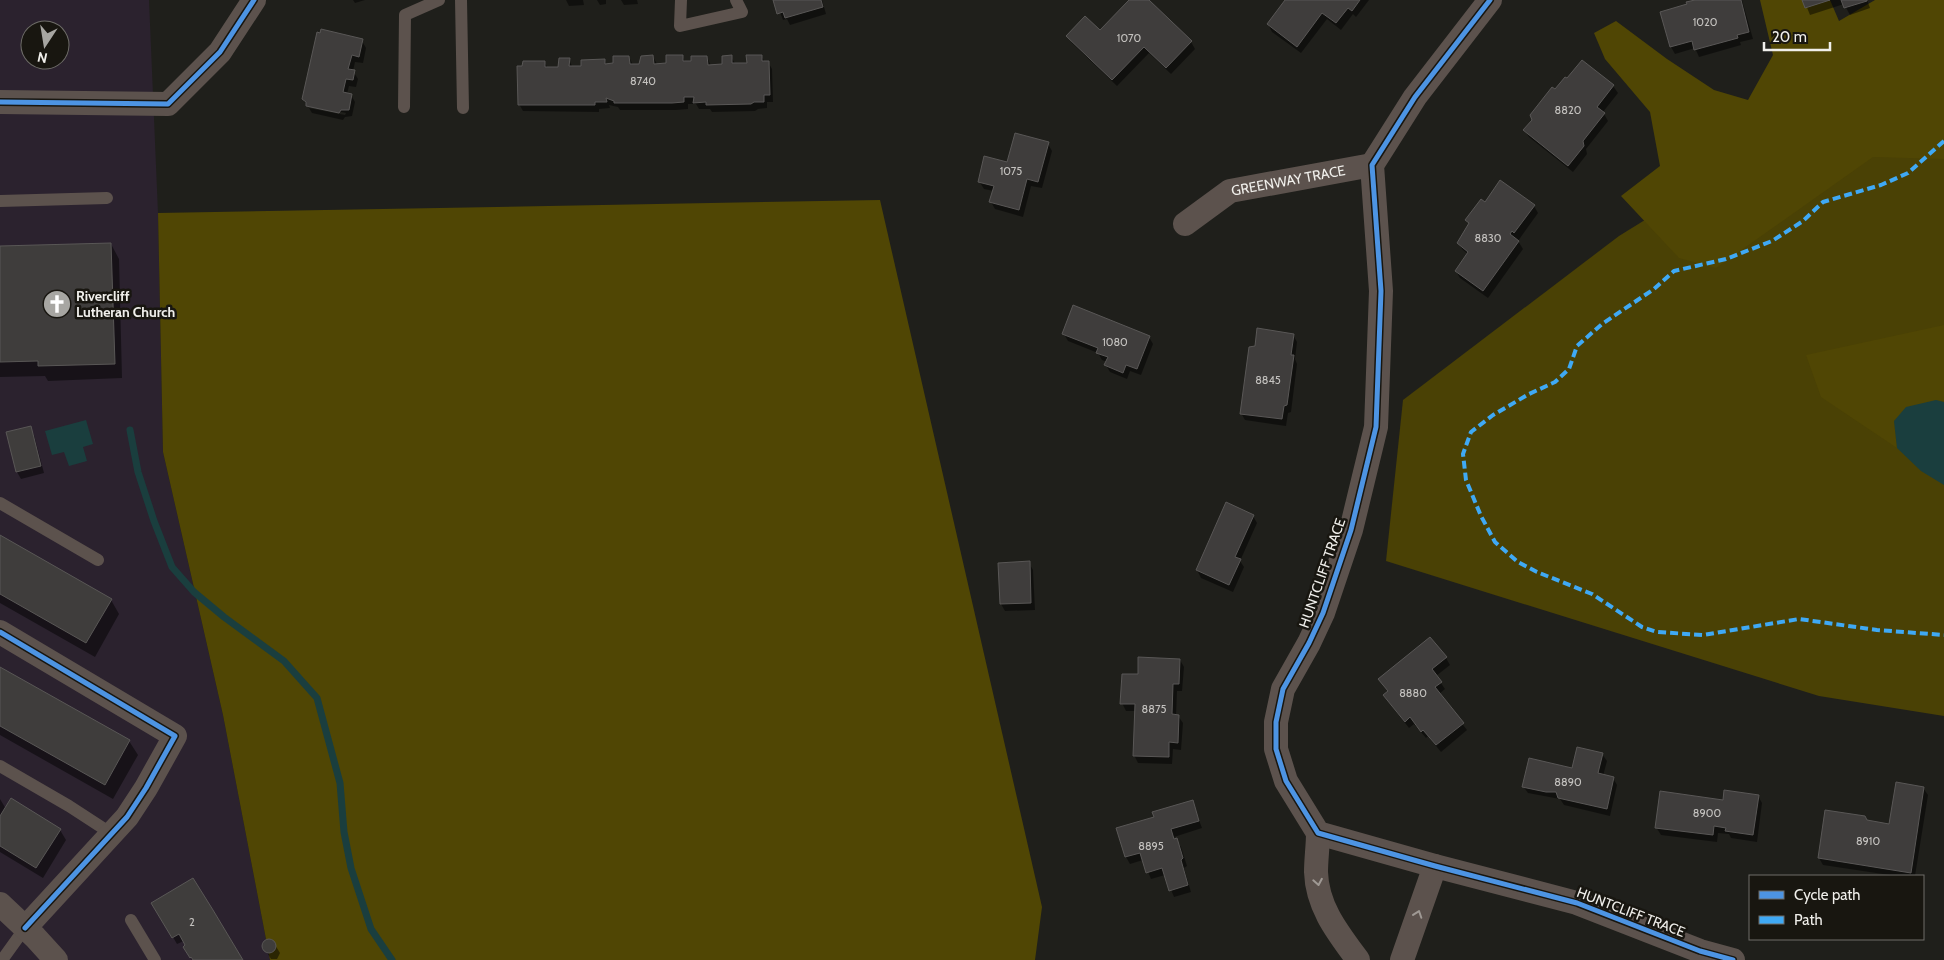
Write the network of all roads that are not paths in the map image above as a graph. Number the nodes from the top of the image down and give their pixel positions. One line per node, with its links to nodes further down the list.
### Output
1 (254, 0): 7 (street)
2 (439, 0): 8 (lane)
3 (461, 0): 9 (lane)
4 (681, 0): 5 (lane)
5 (736, 0)
6 (1490, 0): 10 (street)
7 (0, 102)
8 (404, 107)
9 (463, 108)
10 (1372, 165): 13 (street, GREENWAY TRACE); 18 (street, HUNTCLIFF TRACE)
11 (107, 198): 12 (lane)
12 (0, 201)
13 (1185, 224)
14 (0, 503): 15 (lane)
15 (98, 560)
16 (0, 632): 19 (street)
17 (0, 766): 19 (lane)
18 (1318, 833): 20 (street, HUNTCLIFF TRACE); 27 (street, one-way to 27)
19 (112, 834): 23 (street)
20 (1434, 866): 28 (street, one-way to 20); 29 (street, HUNTCLIFF TRACE)
21 (1, 906): 23 (street)
22 (131, 920): 26 (lane)
23 (25, 928): 24 (lane); 25 (street)
24 (2, 960)
25 (56, 960)
26 (155, 960)
27 (1358, 960)
28 (1402, 960)
29 (1733, 960)

